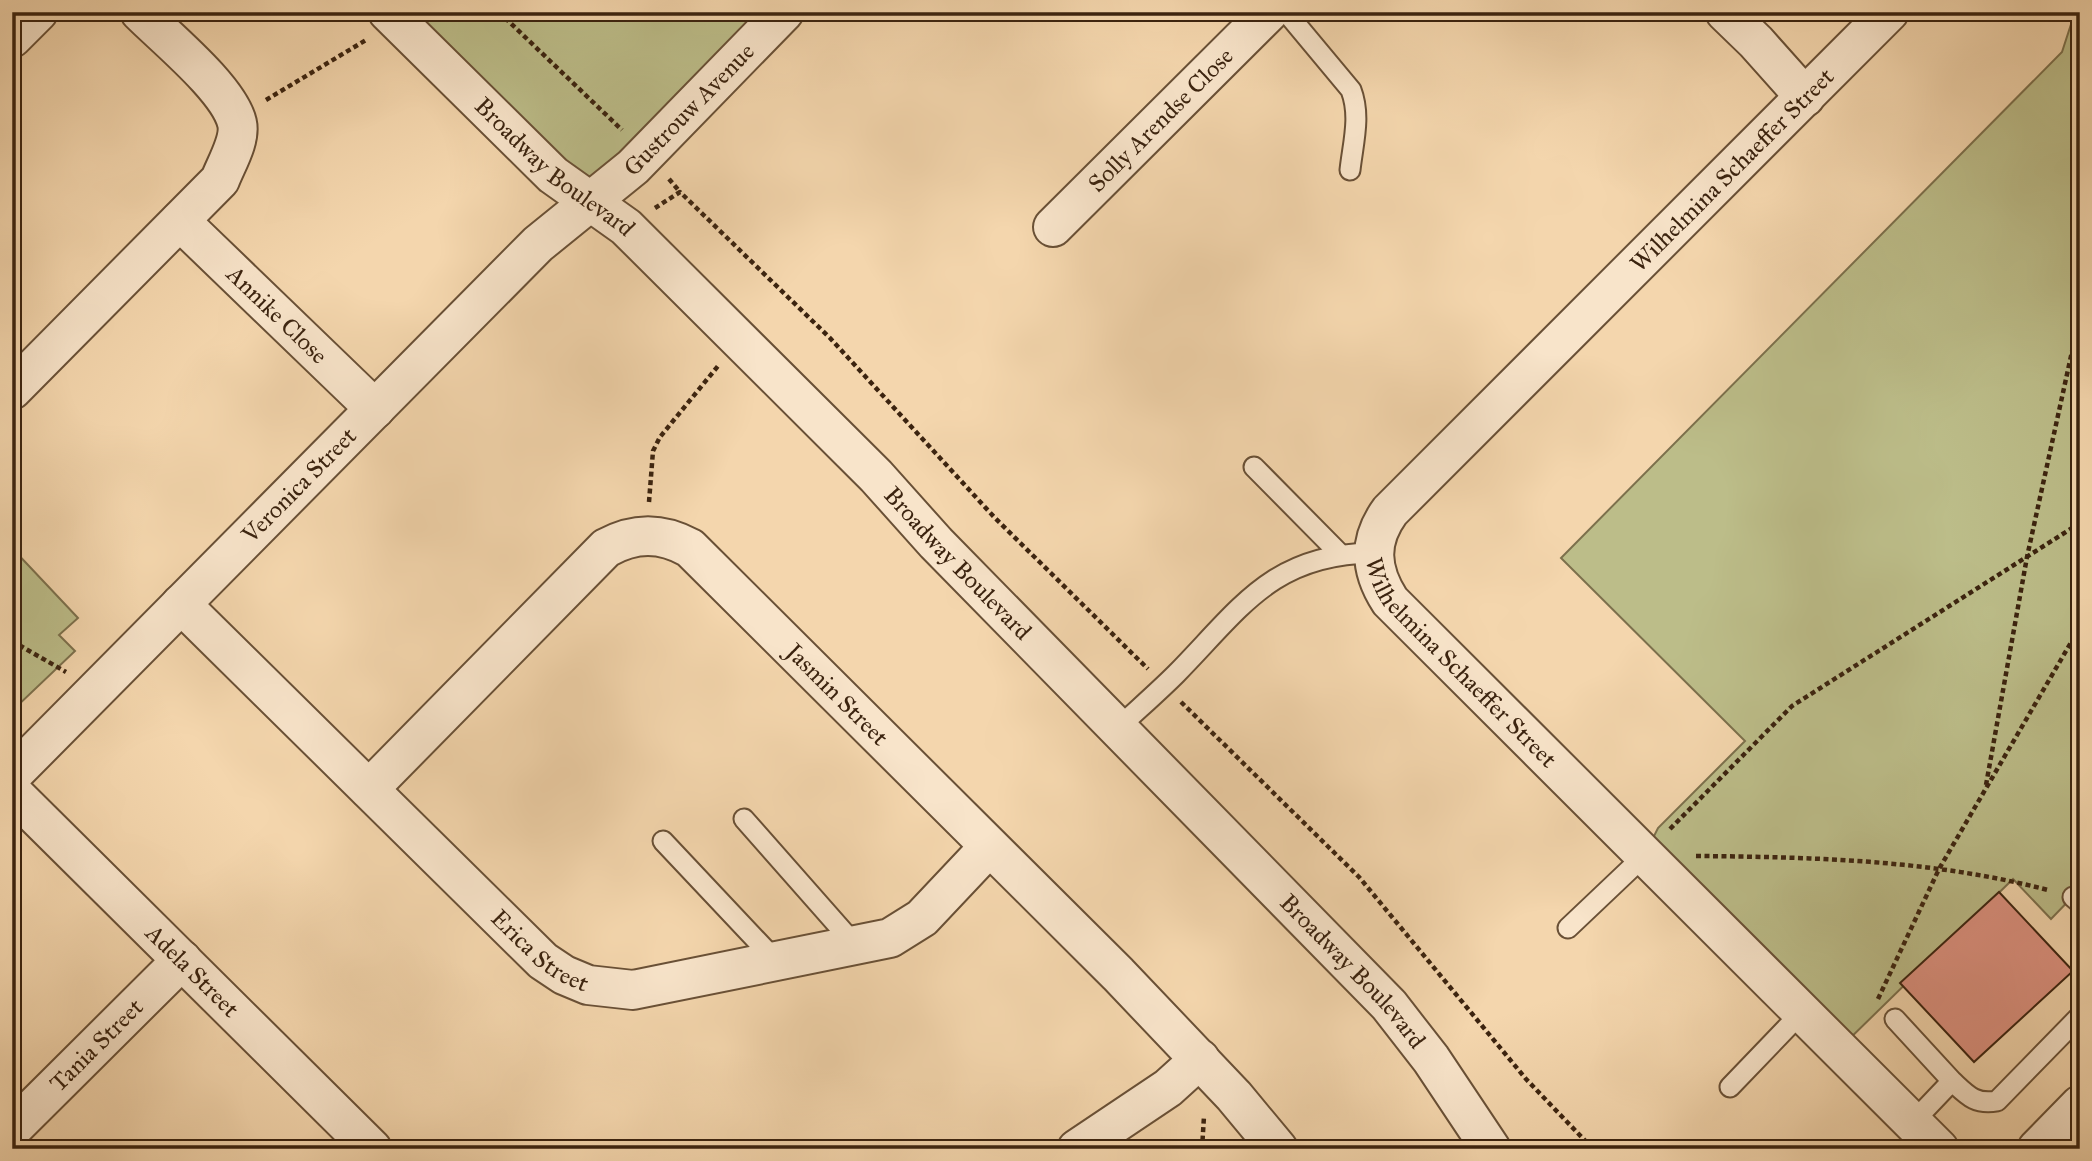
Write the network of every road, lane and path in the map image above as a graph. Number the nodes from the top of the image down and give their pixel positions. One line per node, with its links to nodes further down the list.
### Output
1 (38, 12): 10 (street)
2 (140, 12): 12 (street)
3 (499, 12): 13 (path)
4 (784, 12): 13 (street, Gustrouw Avenue)
5 (1269, 12): 19 (street, Solly Arendse Close)
6 (1286, 12): 14 (lane)
7 (1725, 12): 11 (street)
8 (1889, 12): 11 (street, Wilhelmina Schaeffer Street)
9 (392, 17): 12 (path); 16 (street, Broadway Boulevard)
10 (12, 38)
11 (1805, 97): 27 (street, Wilhelmina Schaeffer Street)
12 (235, 119): 17 (street)
13 (646, 152): 15 (path); 16 (street, Gustrouw Avenue)
14 (1350, 170)
15 (680, 192): 18 (path); 32 (path)
16 (591, 201): 18 (street, Broadway Boulevard); 23 (street, Veronica Street)
17 (180, 221): 22 (street); 23 (street, Annike Close)
18 (626, 227): 21 (street, Broadway Boulevard)
19 (1053, 227)
20 (2080, 315): 28 (path)
21 (738, 341): 26 (path); 35 (street, Broadway Boulevard)
22 (12, 390)
23 (375, 409): 29 (street, Veronica Street)
24 (1254, 467): 27 (lane)
25 (2080, 523): 28 (path)
26 (649, 535): 37 (street); 42 (street, Jasmin Street)
27 (1356, 553): 35 (lane); 43 (street, Wilhelmina Schaeffer Street)
28 (2027, 557): 38 (path); 43 (path)
29 (181, 604): 33 (street, Veronica Street); 37 (street, Erica Street)
30 (2080, 627): 38 (path)
31 (12, 641): 33 (path)
32 (1152, 673)
33 (97, 689): 36 (street, Veronica Street)
34 (1172, 692): 64 (path)
35 (1117, 729): 63 (street, Broadway Boulevard)
36 (12, 775)
37 (369, 789): 49 (street, Erica Street)
38 (1985, 790): 44 (path)
39 (12, 792): 48 (street, Adela Street)
40 (744, 819): 47 (lane)
41 (663, 841): 49 (lane)
42 (988, 848): 47 (street, Erica Street); 54 (street, Jasmin Street)
43 (1645, 855): 44 (path); 46 (lane); 50 (street, Wilhelmina Schaeffer Street)
44 (1939, 869): 45 (path); 53 (path)
45 (2076, 900)
46 (1568, 928)
47 (856, 946): 49 (street, Erica Street)
48 (182, 960): 59 (street, Tania Street); 60 (street, Adela Street)
49 (776, 961)
50 (1802, 1012): 53 (street, Wilhelmina Schaeffer Street); 56 (lane)
51 (2080, 1016): 55 (lane)
52 (1895, 1019): 55 (lane)
53 (1840, 1049): 58 (street, Wilhelmina Schaeffer Street)
54 (1200, 1059): 61 (street); 62 (street, Jasmin Street)
55 (1952, 1081): 58 (lane)
56 (1730, 1087)
57 (2080, 1105): 66 (street)
58 (1913, 1122): 65 (street, Wilhelmina Schaeffer Street)
59 (12, 1129)
60 (358, 1144)
61 (1077, 1149)
62 (1278, 1149)
63 (1491, 1149)
64 (1593, 1149)
65 (1939, 1149)
66 (2037, 1149)

